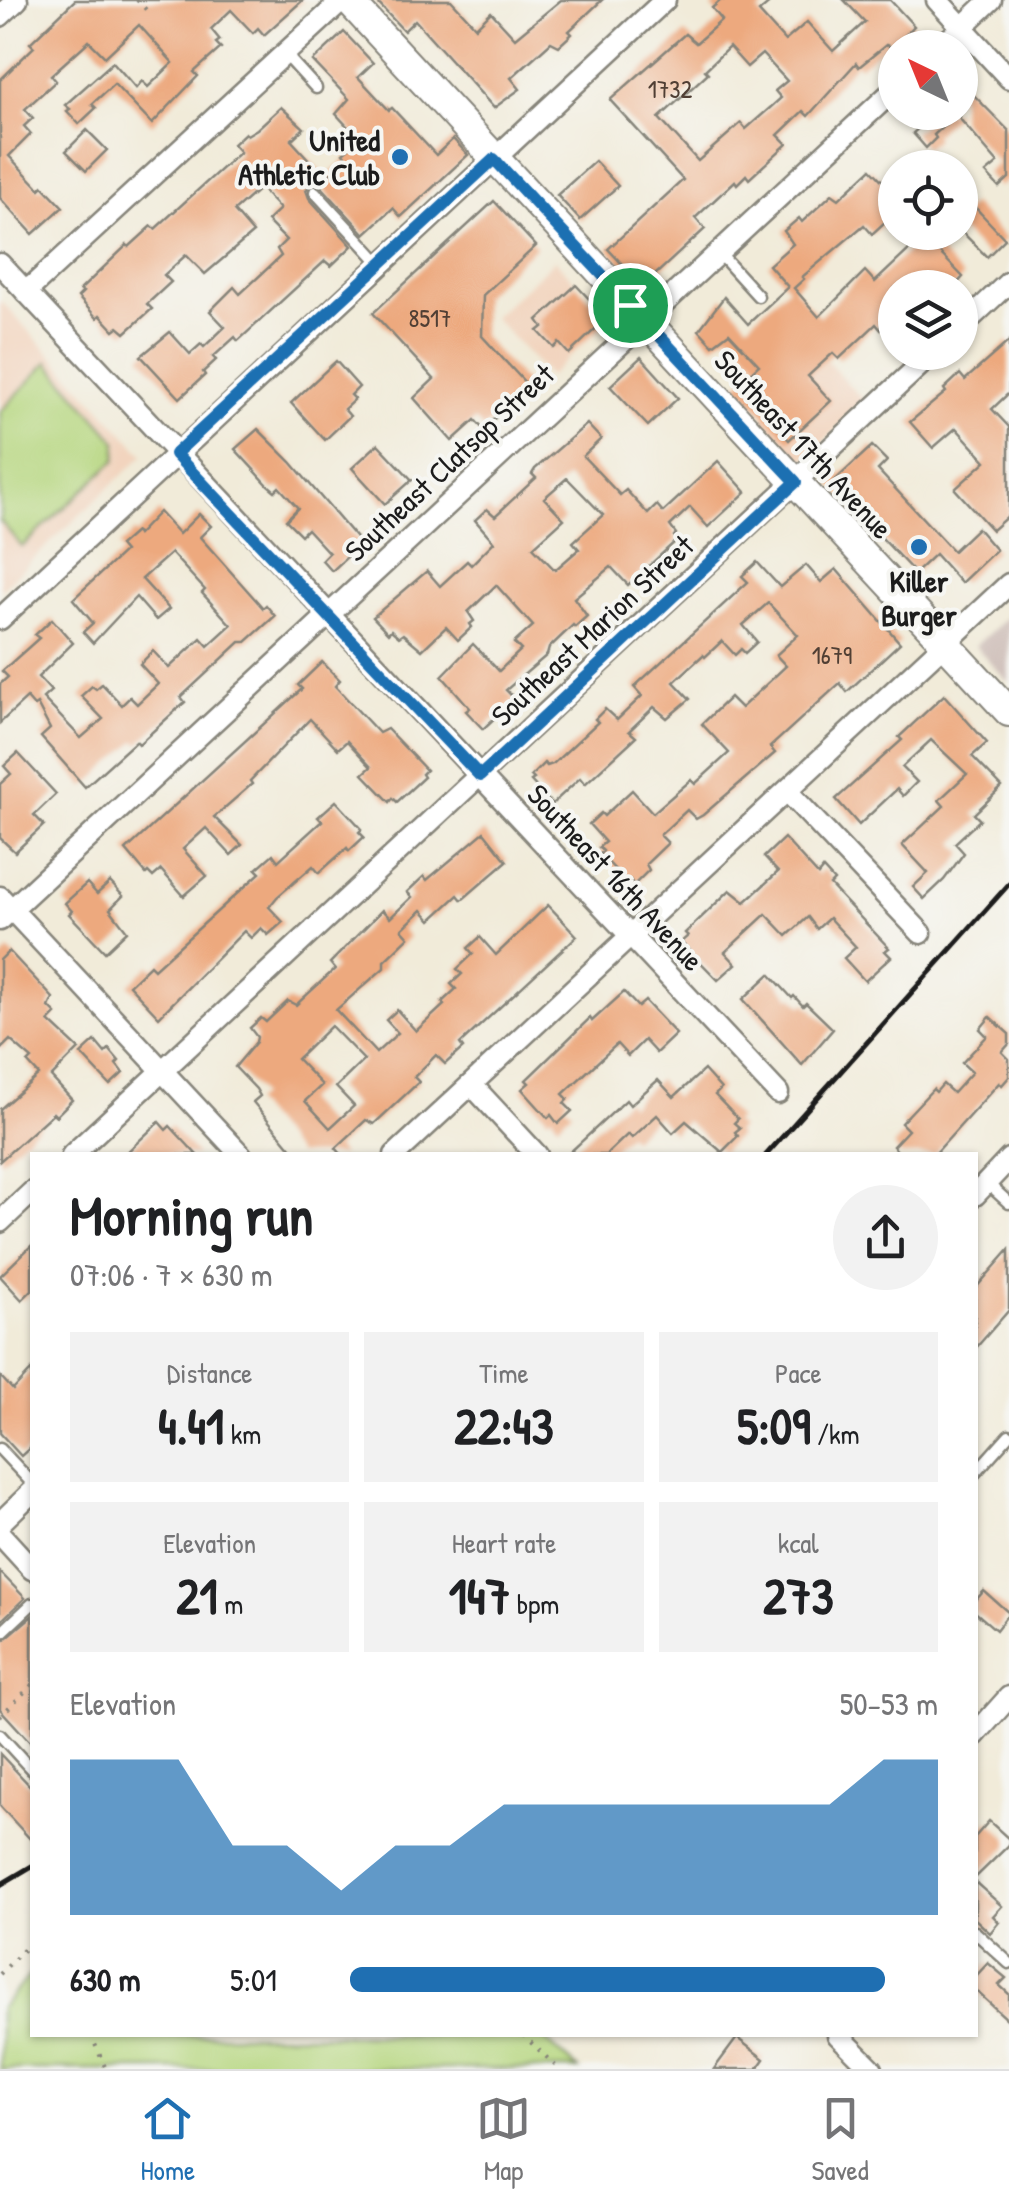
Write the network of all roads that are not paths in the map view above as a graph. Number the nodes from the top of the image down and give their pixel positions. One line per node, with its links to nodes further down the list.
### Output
1 (17, 0): 6 (street)
2 (345, 0): 9 (street); 13 (main road, Southeast 17th Avenue)
3 (665, 0): 13 (street)
4 (937, 0): 7 (street)
5 (990, 0): 7 (street)
6 (0, 16)
7 (962, 26): 8 (street); 10 (street)
8 (958, 30)
9 (284, 54): 11 (lane); 19 (street)
10 (1009, 78)
11 (316, 88)
12 (878, 105): 15 (street, Southeast Clatsop Street)
13 (494, 159): 17 (street); 22 (main road, Southeast 17th Avenue)
14 (316, 192): 17 (lane)
15 (718, 252): 20 (lane); 22 (street, Southeast Clatsop Street)
16 (0, 264): 19 (street, Southeast 16th Avenue)
17 (381, 264): 24 (street)
18 (1009, 282): 21 (street)
19 (26, 292): 24 (street, Southeast 16th Avenue)
20 (758, 296)
21 (978, 311)
22 (644, 320): 25 (main road, Southeast 17th Avenue); 27 (street, Southeast Clatsop Street)
23 (915, 370): 25 (street, Southeast Marion Street)
24 (175, 454): 27 (street, Southeast 16th Avenue); 28 (street)
25 (796, 482): 29 (main road, Southeast 17th Avenue); 31 (street, Southeast Marion Street)
26 (1009, 584): 29 (street)
27 (330, 614): 31 (street, Southeast 16th Avenue); 33 (street, Southeast Clatsop Street)
28 (0, 618)
29 (946, 644): 30 (main road, Southeast 17th Avenue); 32 (street)
30 (1009, 712)
31 (480, 776): 35 (street, Southeast 16th Avenue); 36 (street, Southeast Marion Street)
32 (787, 791): 34 (street); 35 (street)
33 (4, 909): 36 (street)
34 (921, 933)
35 (631, 938): 37 (street); 38 (street, Southeast 16th Avenue)
36 (162, 1071): 39 (street, Southeast Marion Street); 40 (street)
37 (472, 1085): 41 (street); 42 (street)
38 (778, 1093)
39 (75, 1152)
40 (238, 1152)
41 (398, 1152)
42 (534, 1152)
43 (1009, 1159): 44 (street)
44 (980, 1188): 46 (lane)
45 (30, 1194): 47 (street)
46 (1009, 1203)
47 (0, 1222)
48 (1009, 1435): 50 (lane)
49 (0, 1450): 51 (lane)
50 (978, 1470)
51 (30, 1481)
52 (30, 1494): 53 (street)
53 (0, 1523)
54 (0, 1534): 55 (street)
55 (30, 1567)
56 (30, 1606): 57 (lane)
57 (0, 1634)
58 (1009, 1697): 59 (street)
59 (978, 1732)
60 (0, 1735): 61 (lane)
61 (30, 1764)
62 (978, 1935): 63 (lane)
63 (1008, 1960)
64 (840, 2037): 65 (street)
65 (872, 2069)

